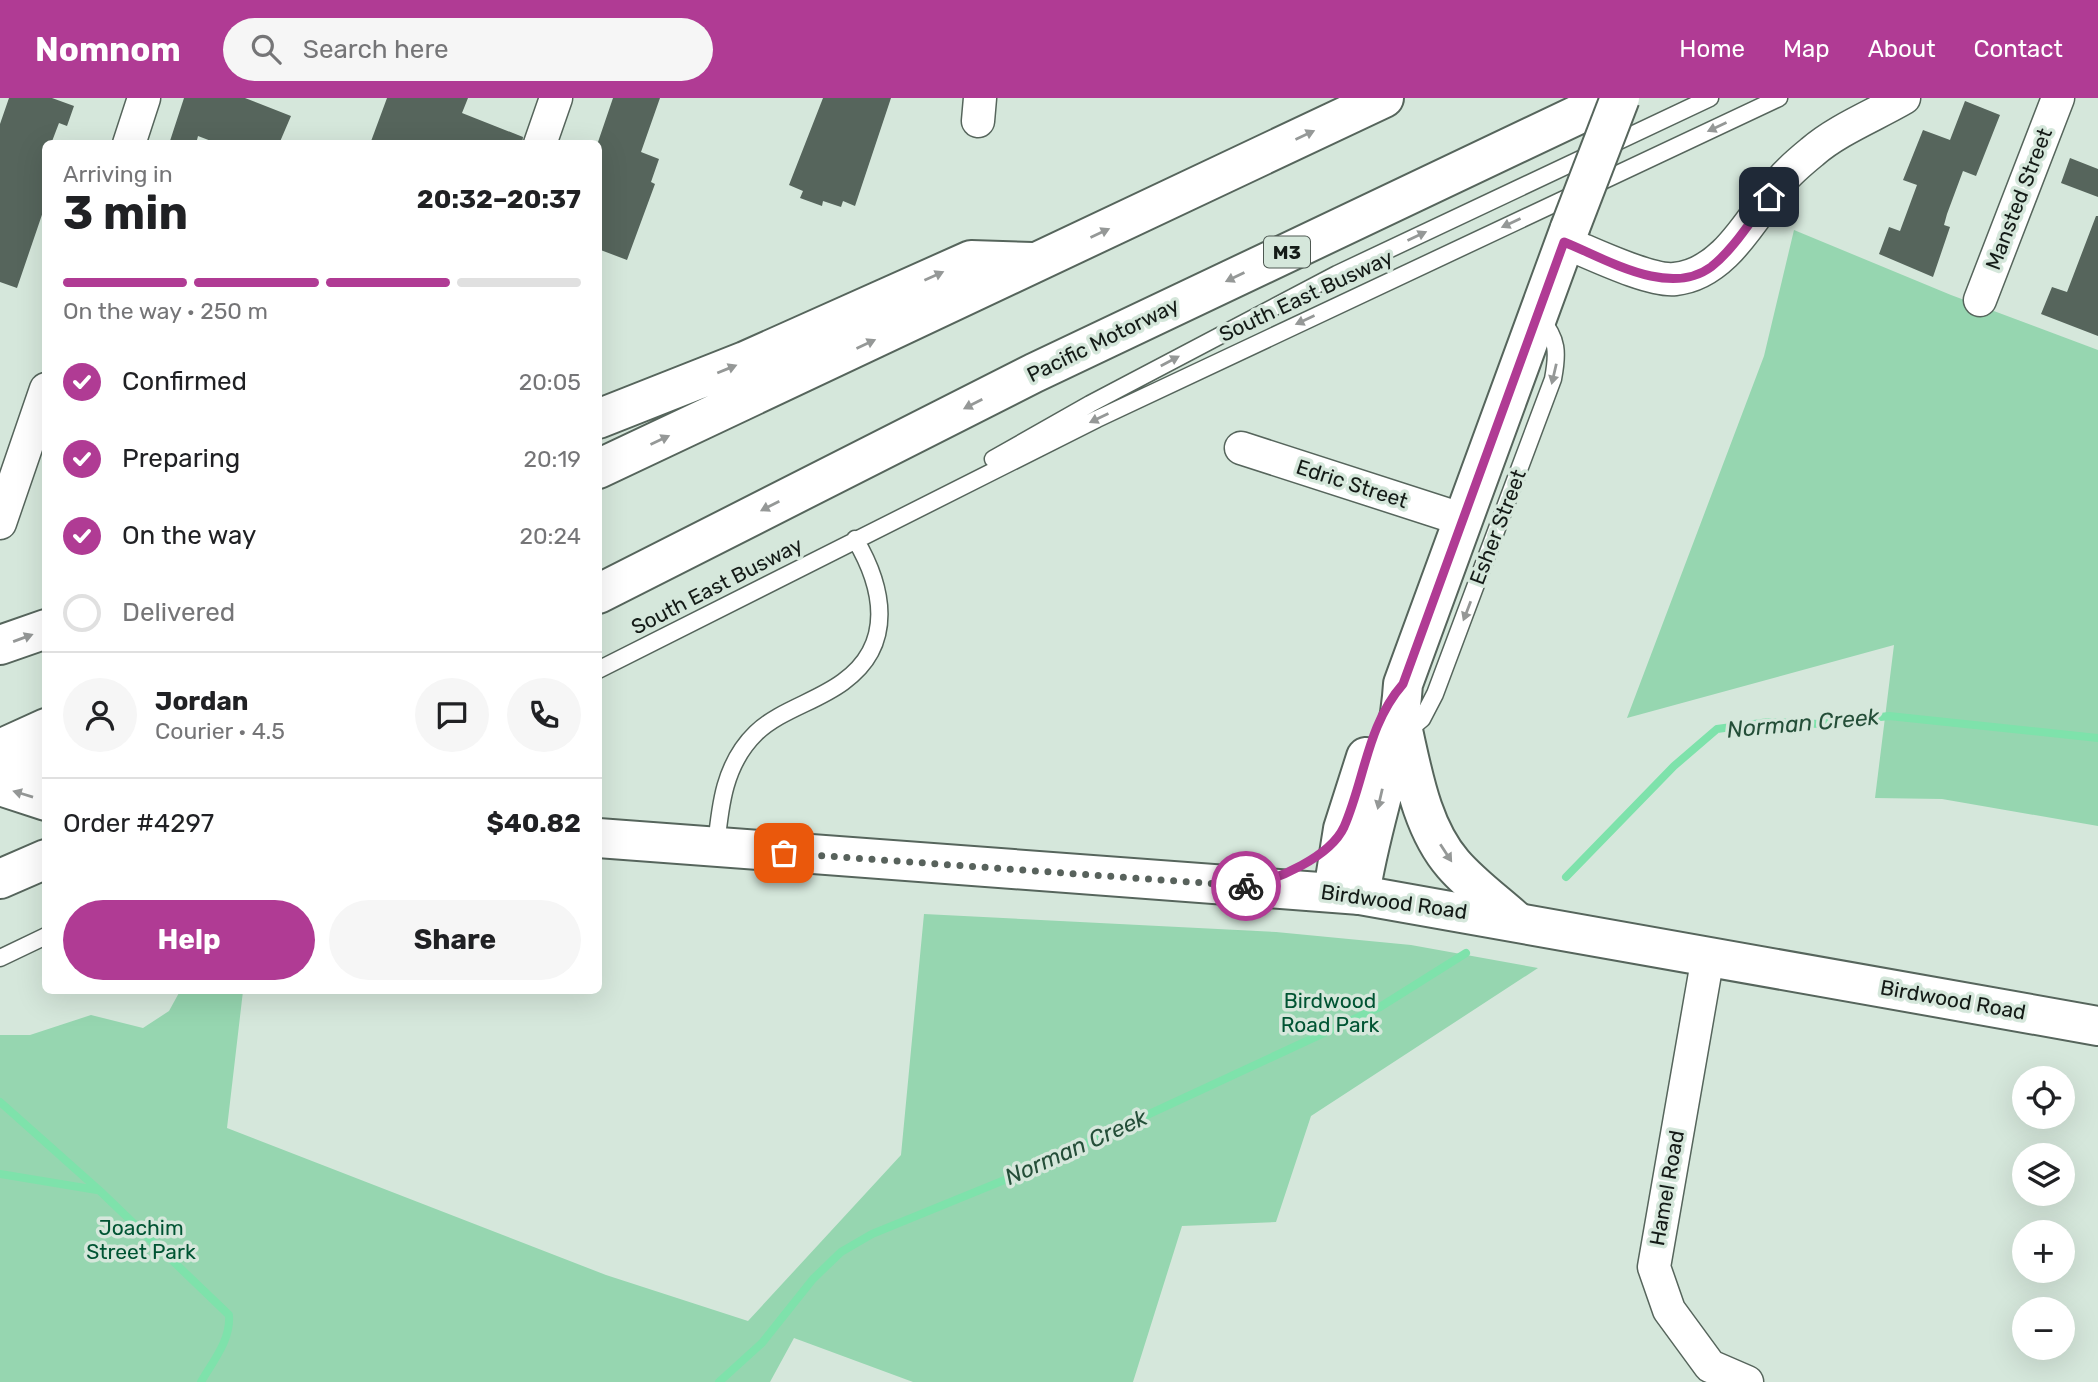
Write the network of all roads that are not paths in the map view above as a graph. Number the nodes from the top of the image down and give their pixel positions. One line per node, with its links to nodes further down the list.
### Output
1 (145, 98): 10 (street)
2 (556, 98): 11 (street)
3 (1384, 98): 13 (main road, one-way to 3)
4 (1614, 98): 23 (main road, Pacific Motorway / M3, one-way to 23)
5 (1620, 98): 12 (main road, Esher Street, bridge)
6 (1710, 98): 22 (lane, South East Busway, one-way to 6)
7 (1779, 98): 22 (lane, South East Busway, one-way to 22)
8 (1904, 98): 12 (street)
9 (2058, 98): 14 (street, Mansted Street)
10 (130, 140)
11 (541, 140)
12 (1567, 235): 15 (main road, Esher Street)
13 (1038, 262): 17 (main road, one-way to 13); 19 (main road, one-way to 13)
14 (1980, 300)
15 (1536, 313): 20 (main road, Esher Street); 27 (lane, Esher Street, one-way to 27)
16 (42, 401): 21 (street)
17 (602, 417)
18 (1241, 448): 20 (street, Edric Street)
19 (602, 467)
20 (1464, 520): 27 (main road, Esher Street)
21 (0, 523)
22 (855, 539): 26 (lane, South East Busway); 36 (lane)
23 (602, 592)
24 (42, 630): 25 (main road, one-way to 24)
25 (0, 645)
26 (602, 668)
27 (1402, 712): 34 (main road, Esher Street); 40 (main road, Esher Street, one-way to 40); 41 (main road, one-way to 41)
28 (42, 730): 29 (main road)
29 (0, 749)
30 (0, 754): 31 (main road)
31 (42, 767)
32 (0, 786): 33 (main road, one-way to 32)
33 (42, 800)
34 (1343, 829): 39 (main road); 40 (main road, Esher Street)
35 (602, 838): 36 (main road, Birdwood Road)
36 (716, 846): 39 (main road, Birdwood Road)
37 (42, 861): 38 (main road)
38 (0, 879)
39 (1246, 886): 40 (main road, Birdwood Road)
40 (1347, 893): 41 (main road, Birdwood Road)
41 (1468, 901): 43 (main road, Birdwood Road)
42 (42, 938): 44 (lane)
43 (1708, 956): 45 (main road, Birdwood Road); 46 (street, Hamel Road)
44 (0, 958)
45 (2098, 1026)
46 (1706, 1374): 47 (street, Hamel Road)
47 (1746, 1382)

